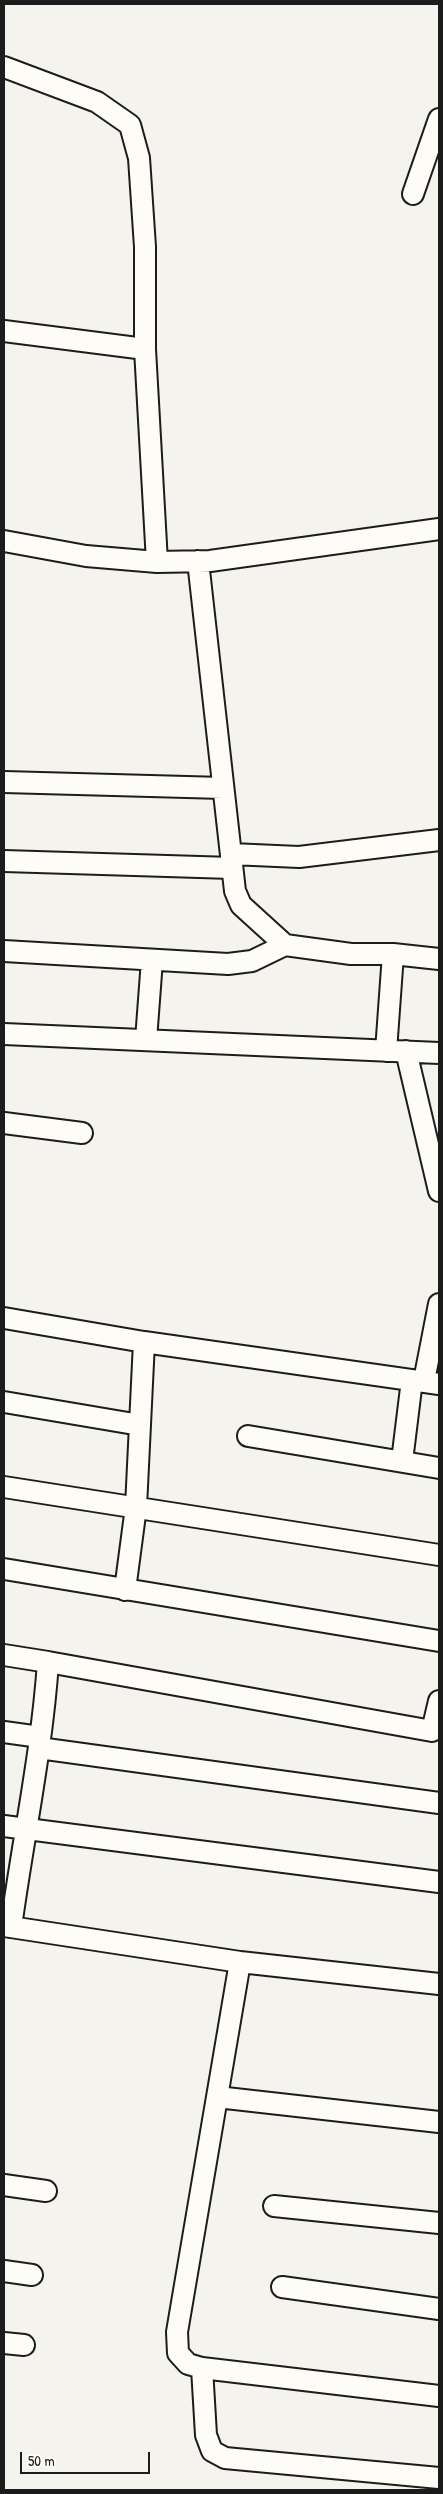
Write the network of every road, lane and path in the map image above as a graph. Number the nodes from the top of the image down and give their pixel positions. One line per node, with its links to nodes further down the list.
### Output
1 (4, 67): 5 (street)
2 (438, 126): 3 (street)
3 (414, 194)
4 (4, 331): 5 (street)
5 (145, 349): 9 (street)
6 (439, 529): 8 (street)
7 (4, 542): 9 (street)
8 (198, 561): 9 (street); 11 (street)
9 (157, 562)
10 (4, 782): 11 (street)
11 (223, 788): 14 (street)
12 (439, 840): 14 (street)
13 (4, 861): 14 (street)
14 (232, 861): 15 (street)
15 (285, 945): 17 (street); 19 (street)
16 (4, 952): 19 (street)
17 (393, 954): 18 (street); 22 (street)
18 (439, 959)
19 (152, 960): 21 (street)
20 (4, 1034): 21 (street)
21 (146, 1040): 22 (street)
22 (386, 1051): 23 (street)
23 (406, 1052): 24 (street); 26 (street)
24 (439, 1053)
25 (4, 1123): 27 (street)
26 (432, 1129): 28 (street)
27 (82, 1133)
28 (439, 1191)
29 (439, 1304): 32 (street)
30 (4, 1318): 31 (street)
31 (144, 1342): 32 (street); 34 (street)
32 (425, 1382): 36 (street)
33 (4, 1402): 34 (street)
34 (140, 1425): 39 (street)
35 (248, 1436): 36 (street)
36 (402, 1462): 37 (street)
37 (439, 1468)
38 (4, 1487): 39 (street)
39 (136, 1507): 40 (street); 42 (street)
40 (439, 1555)
41 (4, 1569): 42 (street)
42 (125, 1590): 43 (street)
43 (439, 1641)
44 (4, 1655): 45 (street)
45 (48, 1662): 46 (street); 48 (street)
46 (439, 1701)
47 (4, 1732): 48 (street)
48 (40, 1742): 49 (street); 51 (street)
49 (439, 1803)
50 (4, 1826): 51 (street)
51 (24, 1829): 52 (street); 53 (street)
52 (439, 1882)
53 (7, 1927): 54 (street)
54 (240, 1962): 55 (street); 56 (street)
55 (439, 1984)
56 (217, 2097): 57 (street); 68 (street)
57 (439, 2122)
58 (4, 2185): 59 (street)
59 (46, 2191)
60 (274, 2206): 61 (street)
61 (439, 2223)
62 (4, 2271): 63 (street)
63 (32, 2275)
64 (282, 2287): 65 (street)
65 (439, 2309)
66 (4, 2343): 67 (street)
67 (24, 2346)
68 (202, 2368): 69 (street); 70 (street)
69 (439, 2396)
70 (439, 2478)

